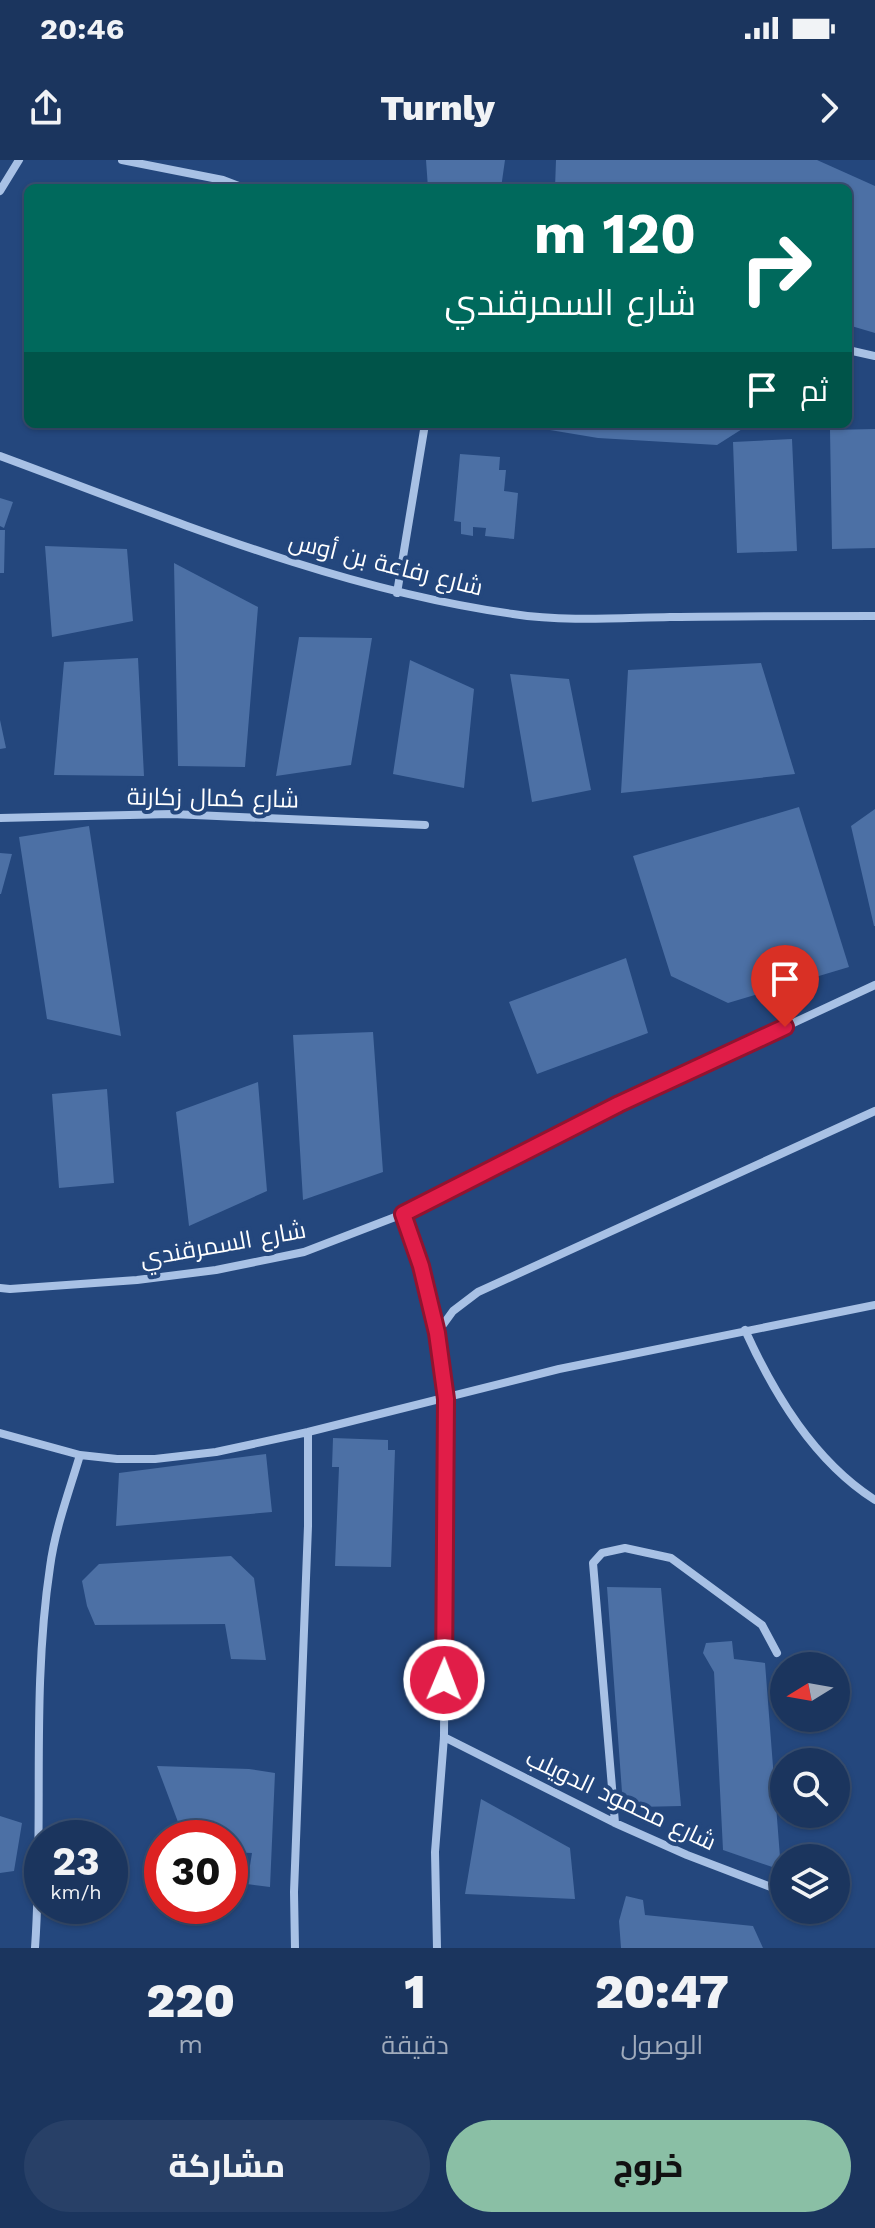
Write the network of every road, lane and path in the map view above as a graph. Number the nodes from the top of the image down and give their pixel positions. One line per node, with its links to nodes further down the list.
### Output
1 (19, 160): 4 (street)
2 (122, 160): 3 (street)
3 (234, 184)
4 (0, 191)
5 (852, 351): 6 (street)
6 (875, 356)
7 (424, 428): 9 (street)
8 (0, 456): 9 (street, شارع رفاعة بن أوس)
9 (397, 593): 10 (street, شارع رفاعة بن أوس)
10 (875, 616)
11 (0, 818): 12 (street, شارع كمال زكارنة)
12 (425, 825)
13 (875, 985): 15 (street, شارع السمرقندي)
14 (875, 1111): 19 (street)
15 (403, 1214): 16 (street, شارع السمرقندي); 19 (street)
16 (0, 1288)
17 (875, 1305): 18 (street)
18 (745, 1330): 20 (street); 24 (street)
19 (437, 1333): 20 (street)
20 (446, 1399): 21 (street); 26 (street)
21 (308, 1432): 23 (street); 30 (street)
22 (0, 1433): 23 (street)
23 (80, 1455): 29 (street)
24 (875, 1500)
25 (776, 1652): 27 (street)
26 (444, 1737): 27 (street, شارع محمود الدويلب); 31 (street)
27 (615, 1823): 28 (street, شارع محمود الدويلب)
28 (770, 1887)
29 (35, 1948)
30 (295, 1948)
31 (437, 1948)

